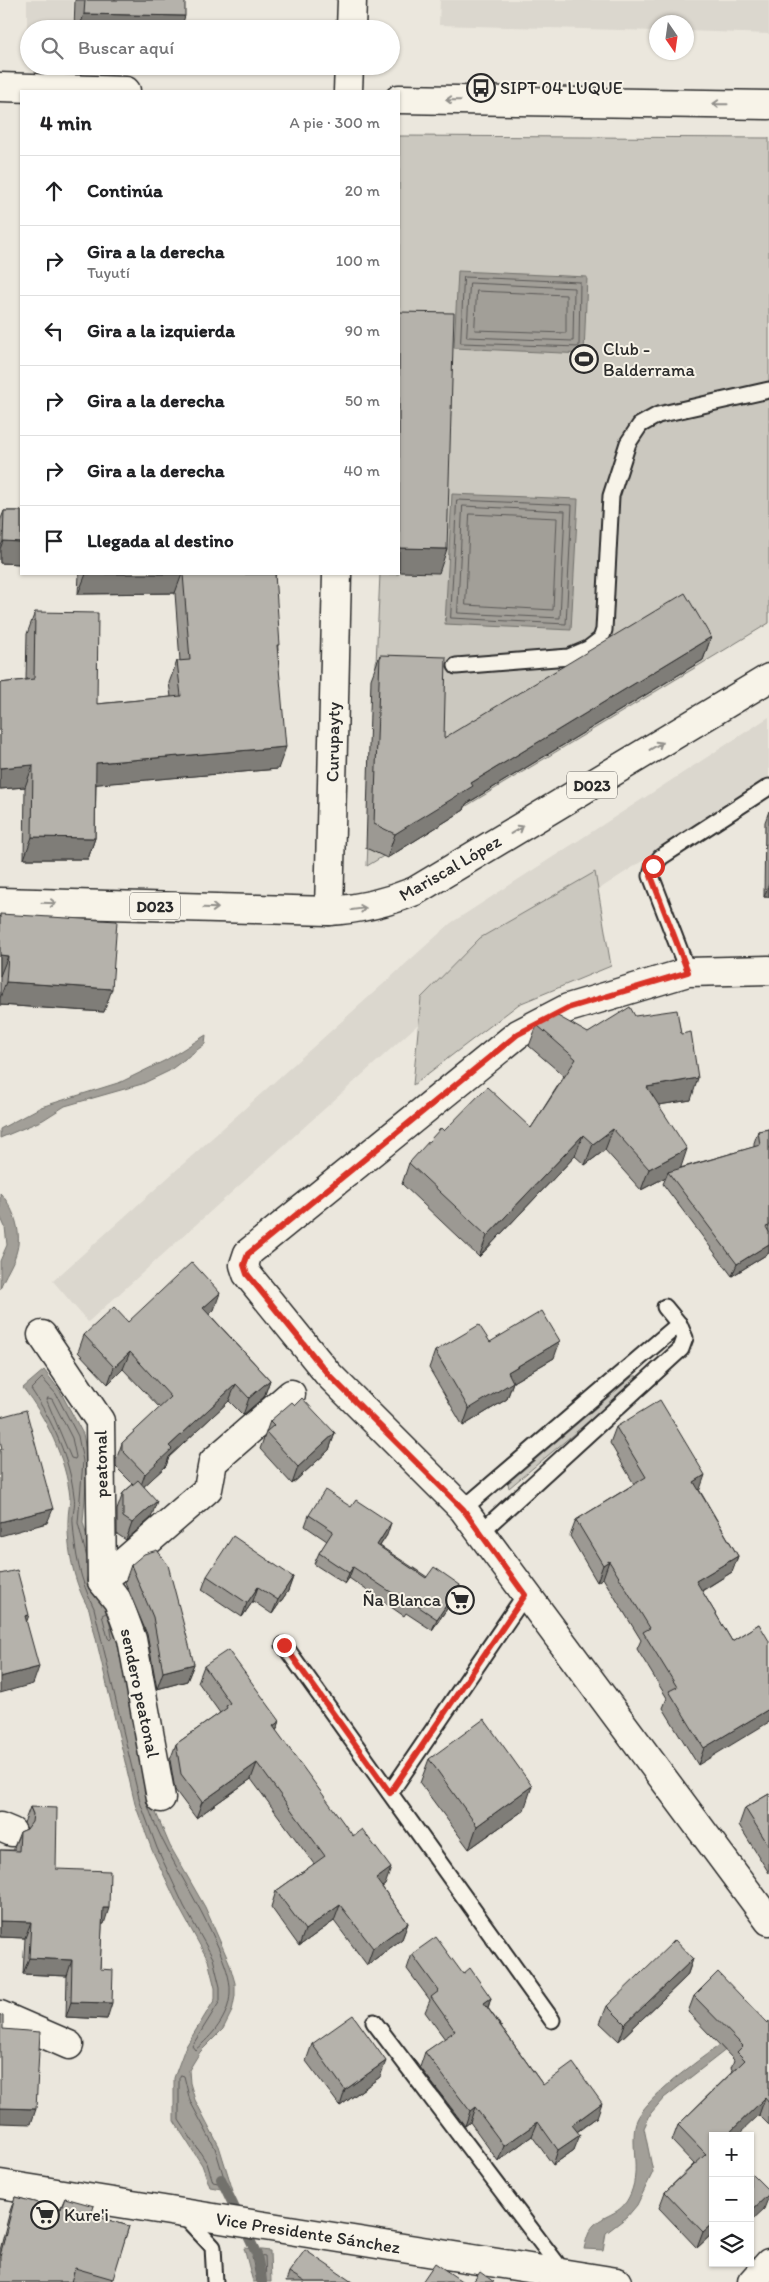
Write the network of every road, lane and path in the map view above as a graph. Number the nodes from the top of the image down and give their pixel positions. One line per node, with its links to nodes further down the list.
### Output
1 (352, 0): 2 (street)
2 (351, 20)
3 (349, 75): 6 (street)
4 (0, 87): 5 (street)
5 (94, 90)
6 (348, 90)
7 (400, 99): 8 (street, one-way to 7)
8 (769, 105)
9 (769, 390): 11 (lane)
10 (337, 575): 15 (street, Curupayty)
11 (456, 666)
12 (769, 678): 15 (street, Mariscal López / D023, one-way to 12)
13 (769, 787): 17 (lane)
14 (0, 902): 15 (street, Mariscal López / D023, one-way to 15)
15 (330, 911)
16 (769, 970): 17 (street)
17 (688, 972): 22 (street)
18 (665, 1306): 19 (lane)
19 (679, 1324): 22 (lane); 23 (lane)
20 (42, 1335): 24 (street, peatonal)
21 (291, 1394): 24 (street)
22 (463, 1509): 23 (street)
23 (481, 1532): 25 (street)
24 (102, 1581): 28 (street, sendero peatonal)
25 (525, 1595): 27 (lane); 29 (street)
26 (284, 1645): 27 (lane)
27 (390, 1793): 31 (lane)
28 (162, 1798)
29 (769, 1920)
30 (0, 2015): 33 (street)
31 (552, 2020)
32 (374, 2022): 37 (lane)
33 (69, 2045)
34 (0, 2184): 35 (street, Vice Presidente Sánchez)
35 (191, 2215): 37 (street, Vice Presidente Sánchez); 39 (lane)
36 (769, 2263): 40 (street)
37 (567, 2274): 38 (street, Vice Presidente Sánchez)
38 (614, 2281)
39 (215, 2282)
40 (752, 2282)

